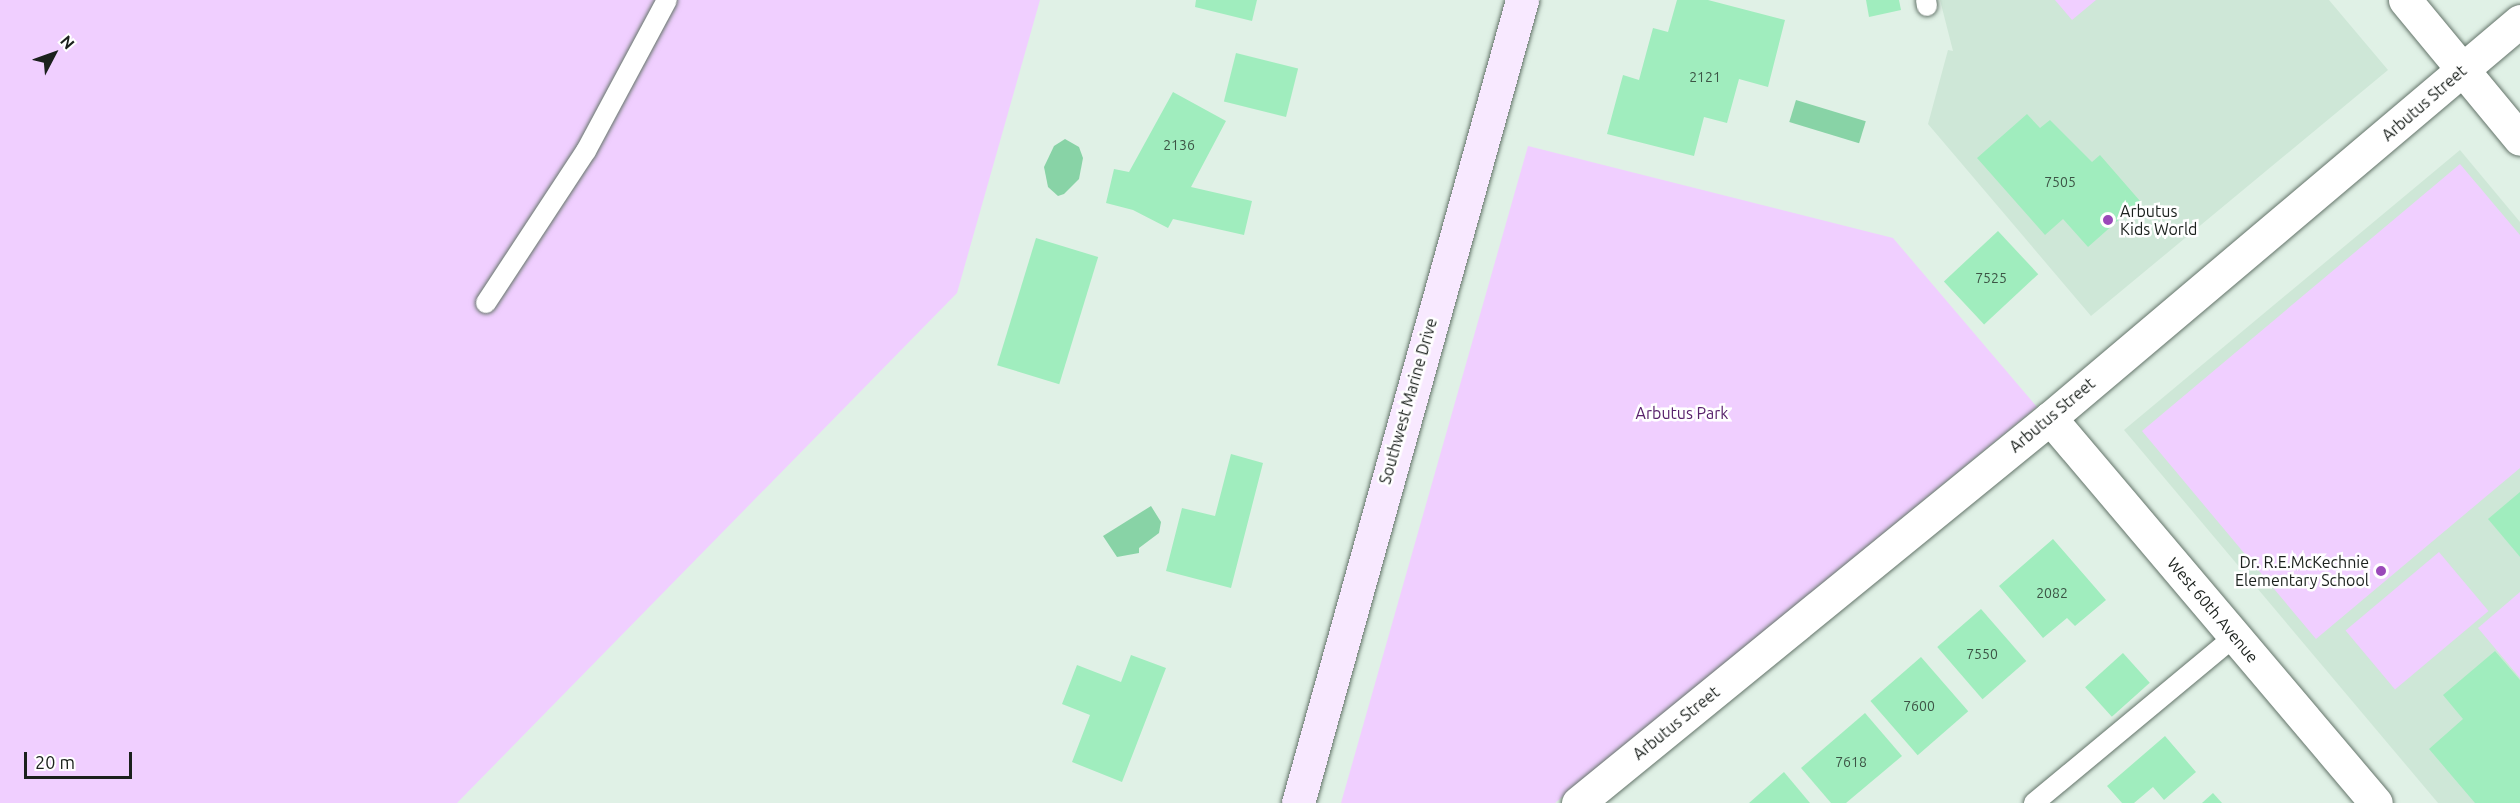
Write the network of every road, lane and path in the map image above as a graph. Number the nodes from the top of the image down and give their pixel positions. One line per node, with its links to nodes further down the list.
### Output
1 (667, 0): 7 (lane)
2 (1522, 0): 10 (main road, Southwest Marine Drive)
3 (2405, 0): 5 (street)
4 (2520, 21): 5 (street, Arbutus Street)
5 (2463, 70): 6 (street); 8 (street, Arbutus Street)
6 (2520, 139)
7 (486, 303)
8 (2050, 417): 9 (street, West 60th Avenue); 11 (street, Arbutus Street)
9 (2235, 636): 12 (lane); 13 (street, West 60th Avenue)
10 (1298, 803)
11 (1578, 803)
12 (2034, 803)
13 (2376, 803)

